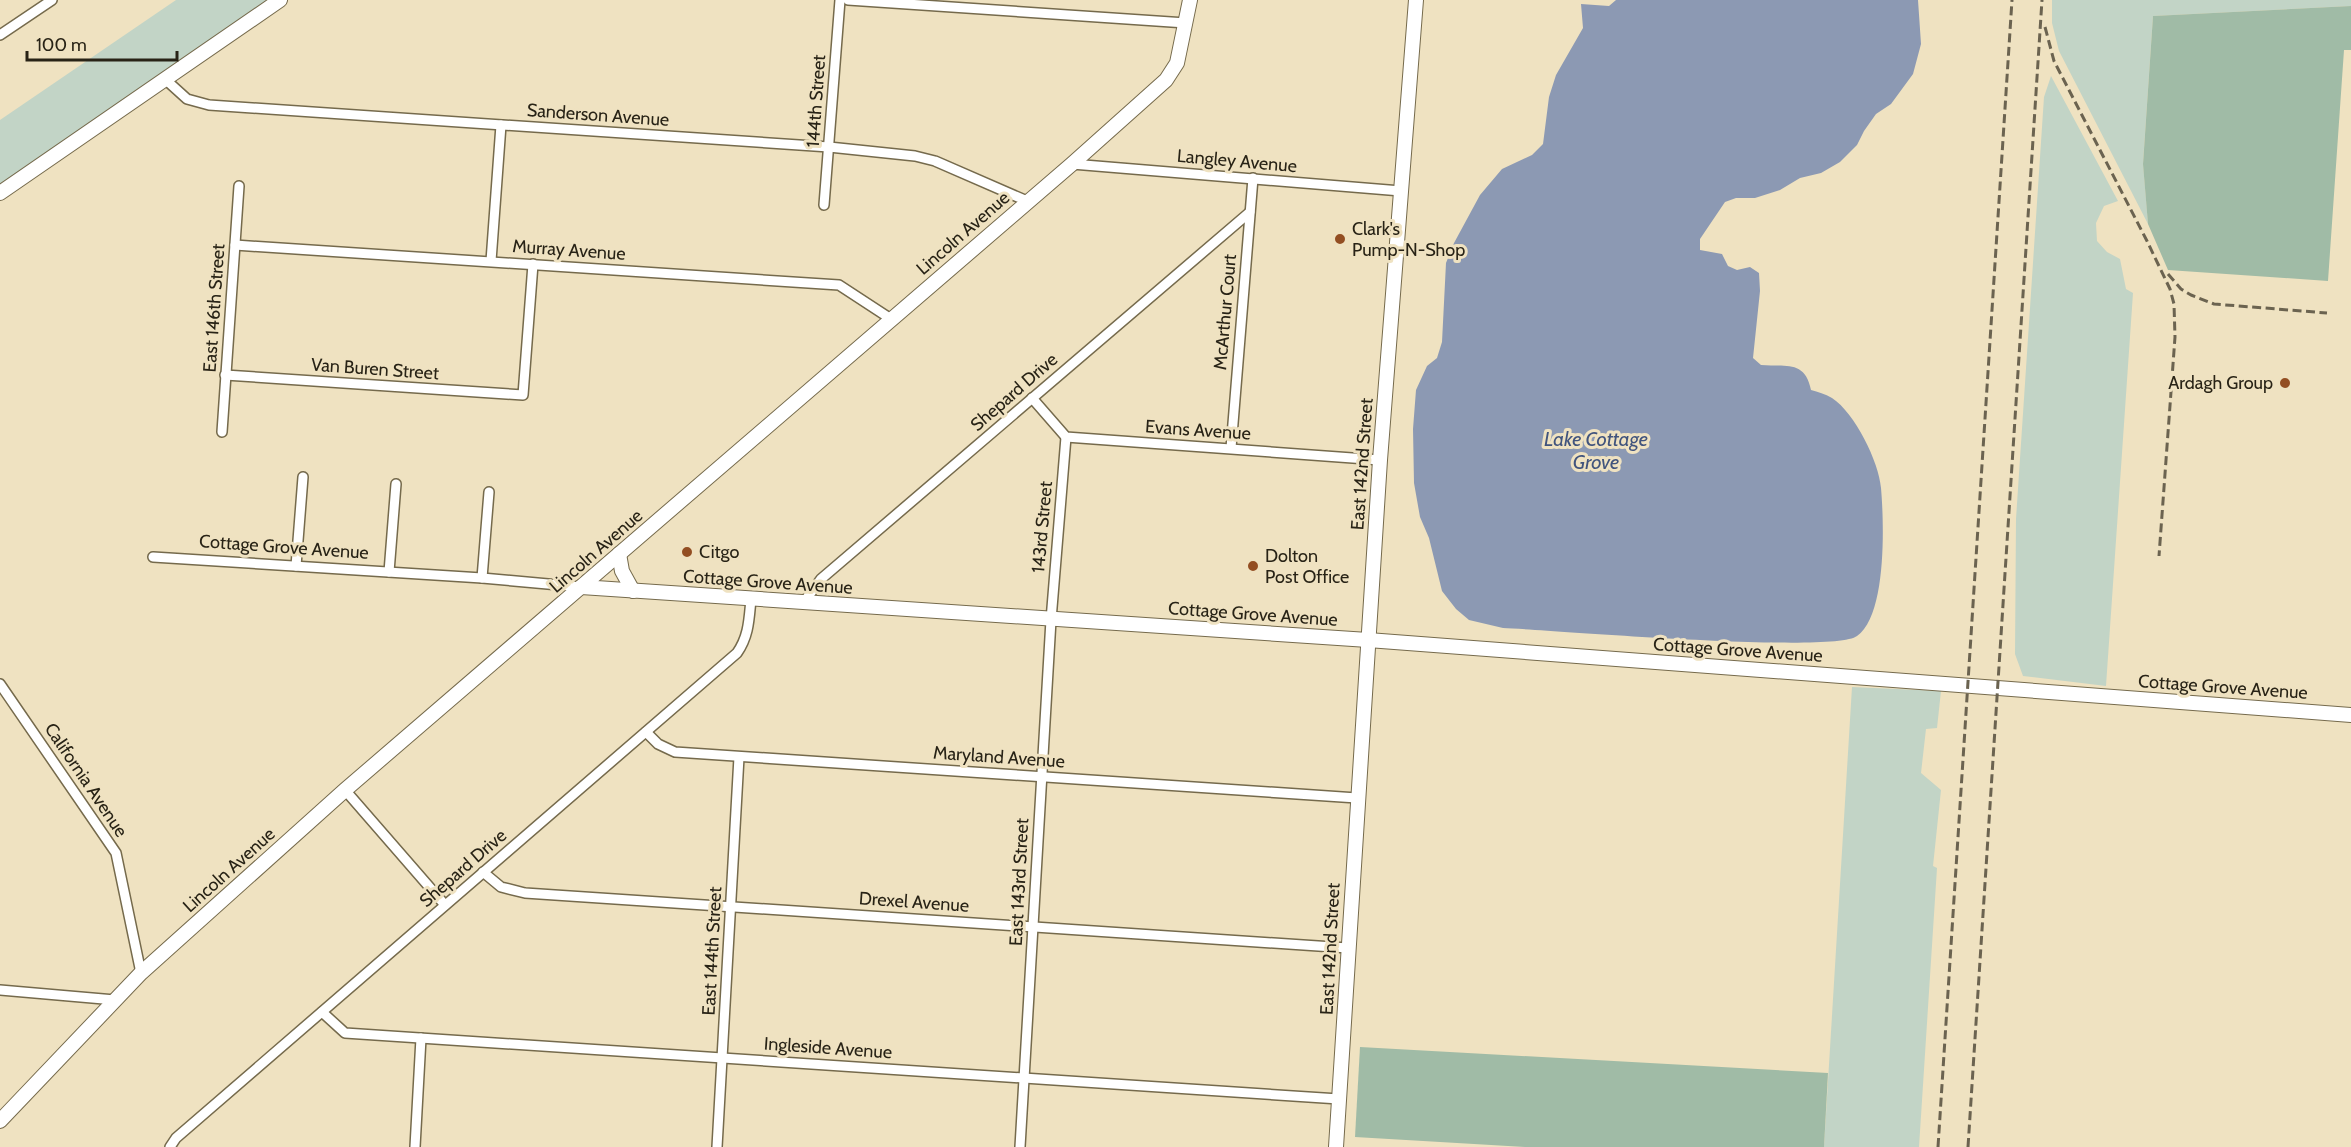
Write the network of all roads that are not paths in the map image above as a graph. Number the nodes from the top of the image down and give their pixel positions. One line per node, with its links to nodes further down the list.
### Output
1 (52, 0): 8 (street)
2 (280, 0): 9 (street)
3 (840, 0): 11 (street, 144th Street)
4 (848, 0): 7 (street)
5 (1190, 0): 7 (street, Lincoln Avenue)
6 (1416, 0): 15 (street, East 142nd Street)
7 (1186, 23): 12 (street, Lincoln Avenue)
8 (0, 35)
9 (166, 80): 10 (street, Sanderson Avenue); 16 (street)
10 (501, 125): 11 (street, Sanderson Avenue); 21 (street)
11 (829, 147): 17 (street, Sanderson Avenue); 18 (street, 144th Street)
12 (1072, 164): 13 (street, Langley Avenue); 17 (street, Lincoln Avenue)
13 (1252, 178): 15 (street, Langley Avenue); 19 (street, McArthur Court)
14 (239, 186): 20 (street, East 146th Street)
15 (1401, 191): 29 (street, East 142nd Street)
16 (0, 193)
17 (1027, 201): 23 (street, Lincoln Avenue)
18 (824, 205)
19 (1250, 212): 25 (street, Shepard Drive); 28 (street, McArthur Court)
20 (235, 245): 21 (street, Murray Avenue); 24 (street, East 146th Street)
21 (491, 261): 22 (street, Murray Avenue)
22 (533, 264): 23 (street, Murray Avenue); 24 (street, Van Buren Street)
23 (891, 319): 33 (street, Lincoln Avenue)
24 (225, 375): 26 (street, East 146th Street)
25 (1032, 398): 27 (street); 41 (street, Shepard Drive)
26 (222, 432)
27 (1066, 437): 28 (street, Evans Avenue); 42 (street, 143rd Street)
28 (1231, 448): 29 (street, Evans Avenue)
29 (1380, 460): 43 (street, East 142nd Street)
30 (303, 477): 35 (street)
31 (396, 484): 36 (street)
32 (489, 492): 37 (street)
33 (619, 554): 38 (street, Lincoln Avenue); 39 (street)
34 (153, 557): 35 (street, Cottage Grove Avenue)
35 (296, 566): 36 (street, Cottage Grove Avenue)
36 (389, 572): 37 (street, Cottage Grove Avenue)
37 (482, 578): 38 (street, Cottage Grove Avenue)
38 (580, 587): 39 (street, Cottage Grove Avenue); 50 (street, Lincoln Avenue)
39 (633, 591): 40 (street, Cottage Grove Avenue)
40 (750, 599): 41 (street, Cottage Grove Avenue); 47 (street, Shepard Drive)
41 (804, 602): 42 (street, Cottage Grove Avenue)
42 (1051, 620): 43 (street, Cottage Grove Avenue); 49 (street, East 143rd Street)
43 (1368, 640): 46 (street, Cottage Grove Avenue); 51 (street, East 142nd Street)
44 (0, 684): 45 (street, California Avenue)
45 (3, 696): 57 (street, California Avenue)
46 (2351, 715)
47 (646, 732): 48 (street, Maryland Avenue); 52 (street, Shepard Drive)
48 (740, 757): 49 (street, Maryland Avenue); 54 (street, East 144th Street)
49 (1042, 776): 51 (street, Maryland Avenue); 55 (street, East 143rd Street)
50 (345, 790): 53 (street); 57 (street, Lincoln Avenue)
51 (1357, 798): 56 (street, East 142nd Street)
52 (483, 872): 53 (street, Shepard Drive); 54 (street, Drexel Avenue)
53 (445, 905): 60 (street, Shepard Drive)
54 (731, 906): 55 (street, Drexel Avenue); 62 (street, East 144th Street)
55 (1033, 926): 56 (street, Drexel Avenue); 63 (street, East 143rd Street)
56 (1348, 948): 64 (street, East 142nd Street)
57 (141, 973): 59 (street, Lincoln Avenue)
58 (0, 990): 59 (street)
59 (115, 1000): 65 (street, Lincoln Avenue)
60 (322, 1012): 61 (street, Ingleside Avenue); 66 (street, Shepard Drive)
61 (421, 1038): 62 (street, Ingleside Avenue); 67 (street)
62 (722, 1058): 63 (street, Ingleside Avenue); 68 (street, East 144th Street)
63 (1024, 1078): 64 (street, Ingleside Avenue); 69 (street, East 143rd Street)
64 (1339, 1099): 70 (street, East 142nd Street)
65 (0, 1121)
66 (170, 1147)
67 (415, 1147)
68 (717, 1147)
69 (1020, 1147)
70 (1336, 1147)

